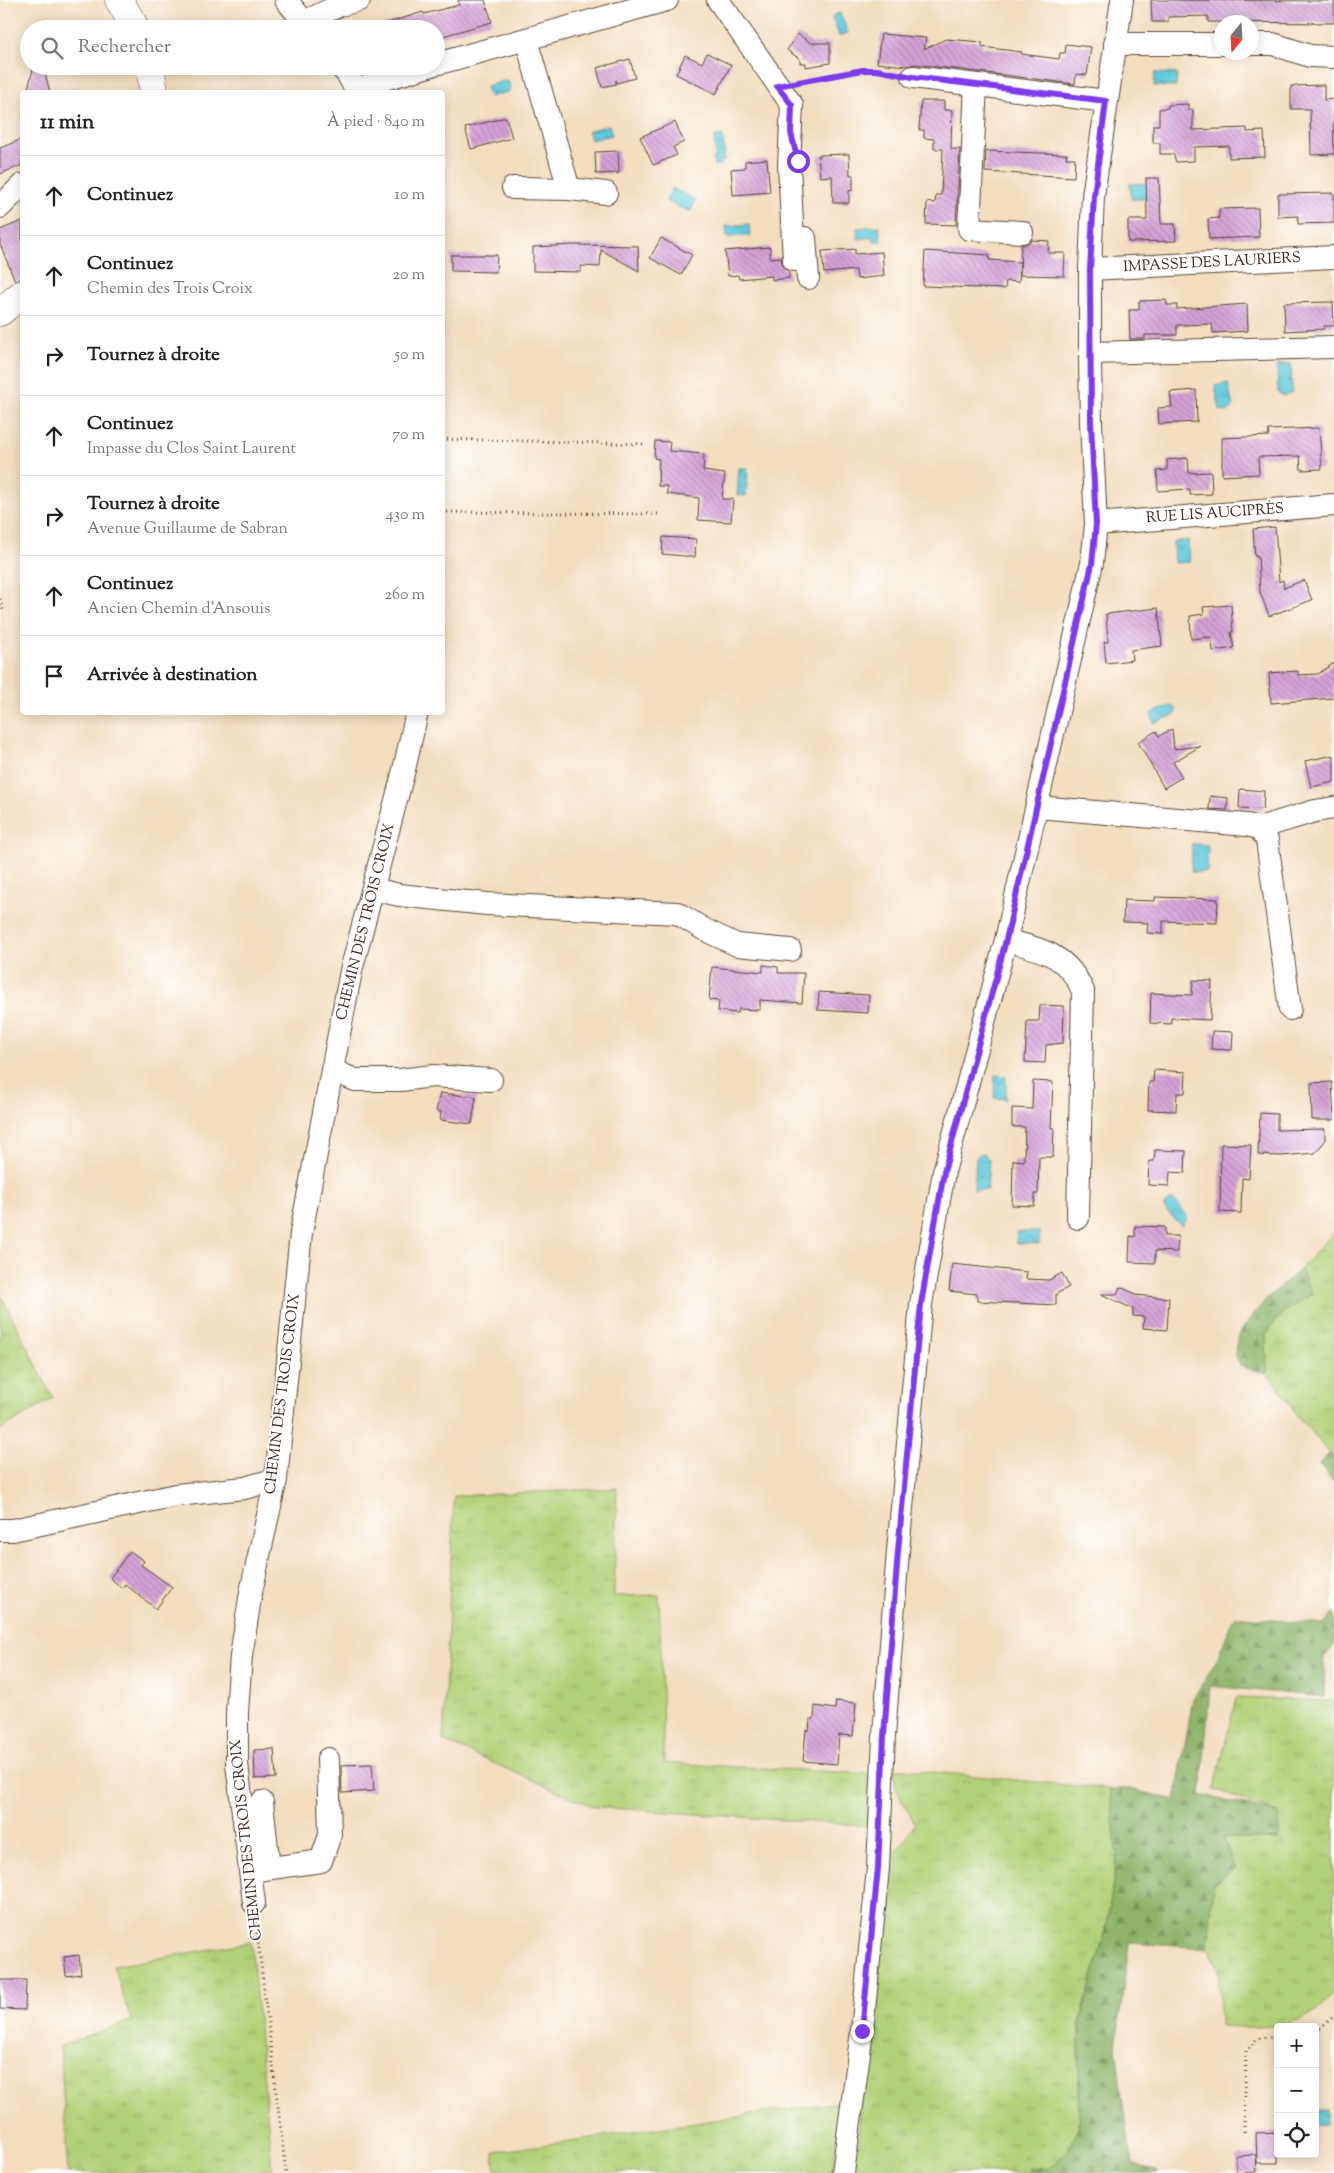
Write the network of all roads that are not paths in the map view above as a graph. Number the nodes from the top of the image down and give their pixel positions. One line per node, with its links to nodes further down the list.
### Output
1 (119, 0): 7 (main road)
2 (286, 0): 8 (street)
3 (358, 0): 9 (street)
4 (667, 0): 10 (street)
5 (718, 0): 25 (street)
6 (1122, 0): 11 (street)
7 (131, 20)
8 (303, 20)
9 (315, 20)
10 (526, 39): 15 (street); 28 (street)
11 (1115, 44): 12 (street); 24 (street)
12 (1214, 44)
13 (1259, 44): 14 (street)
14 (1334, 57)
15 (445, 62)
16 (151, 75): 21 (main road)
17 (348, 75): 22 (street)
18 (399, 75): 23 (street)
19 (913, 77): 20 (street)
20 (976, 85): 24 (street); 31 (street)
21 (154, 90)
22 (355, 90)
23 (360, 90)
24 (1106, 101): 34 (street)
25 (791, 133): 33 (street); 35 (street)
26 (20, 187): 30 (street)
27 (513, 188): 28 (street)
28 (569, 189): 29 (street)
29 (606, 194)
30 (0, 207)
31 (1022, 232)
32 (1334, 257): 34 (street, IMPASSE DES LAURIERS)
33 (794, 260)
34 (1090, 270): 37 (street)
35 (808, 278)
36 (1334, 347): 37 (street)
37 (1090, 354): 39 (street)
38 (1334, 505): 39 (street, RUE LIS AUCIPRÈS)
39 (1096, 524): 41 (street)
40 (416, 715): 44 (street, CHEMIN DES TROIS CROIX)
41 (1037, 807): 43 (street); 45 (street)
42 (1334, 808): 43 (street)
43 (1259, 828): 47 (street)
44 (372, 889): 46 (street); 48 (street, CHEMIN DES TROIS CROIX)
45 (1006, 940): 50 (street); 57 (street)
46 (790, 950)
47 (1290, 1009)
48 (332, 1070): 49 (street); 51 (street, CHEMIN DES TROIS CROIX)
49 (491, 1080)
50 (1078, 1218)
51 (276, 1479): 52 (street); 55 (street, CHEMIN DES TROIS CROIX)
52 (0, 1530)
53 (328, 1759): 55 (street)
54 (262, 1802): 55 (street)
55 (260, 1870): 56 (street, CHEMIN DES TROIS CROIX)
56 (254, 1903)
57 (844, 2173)

